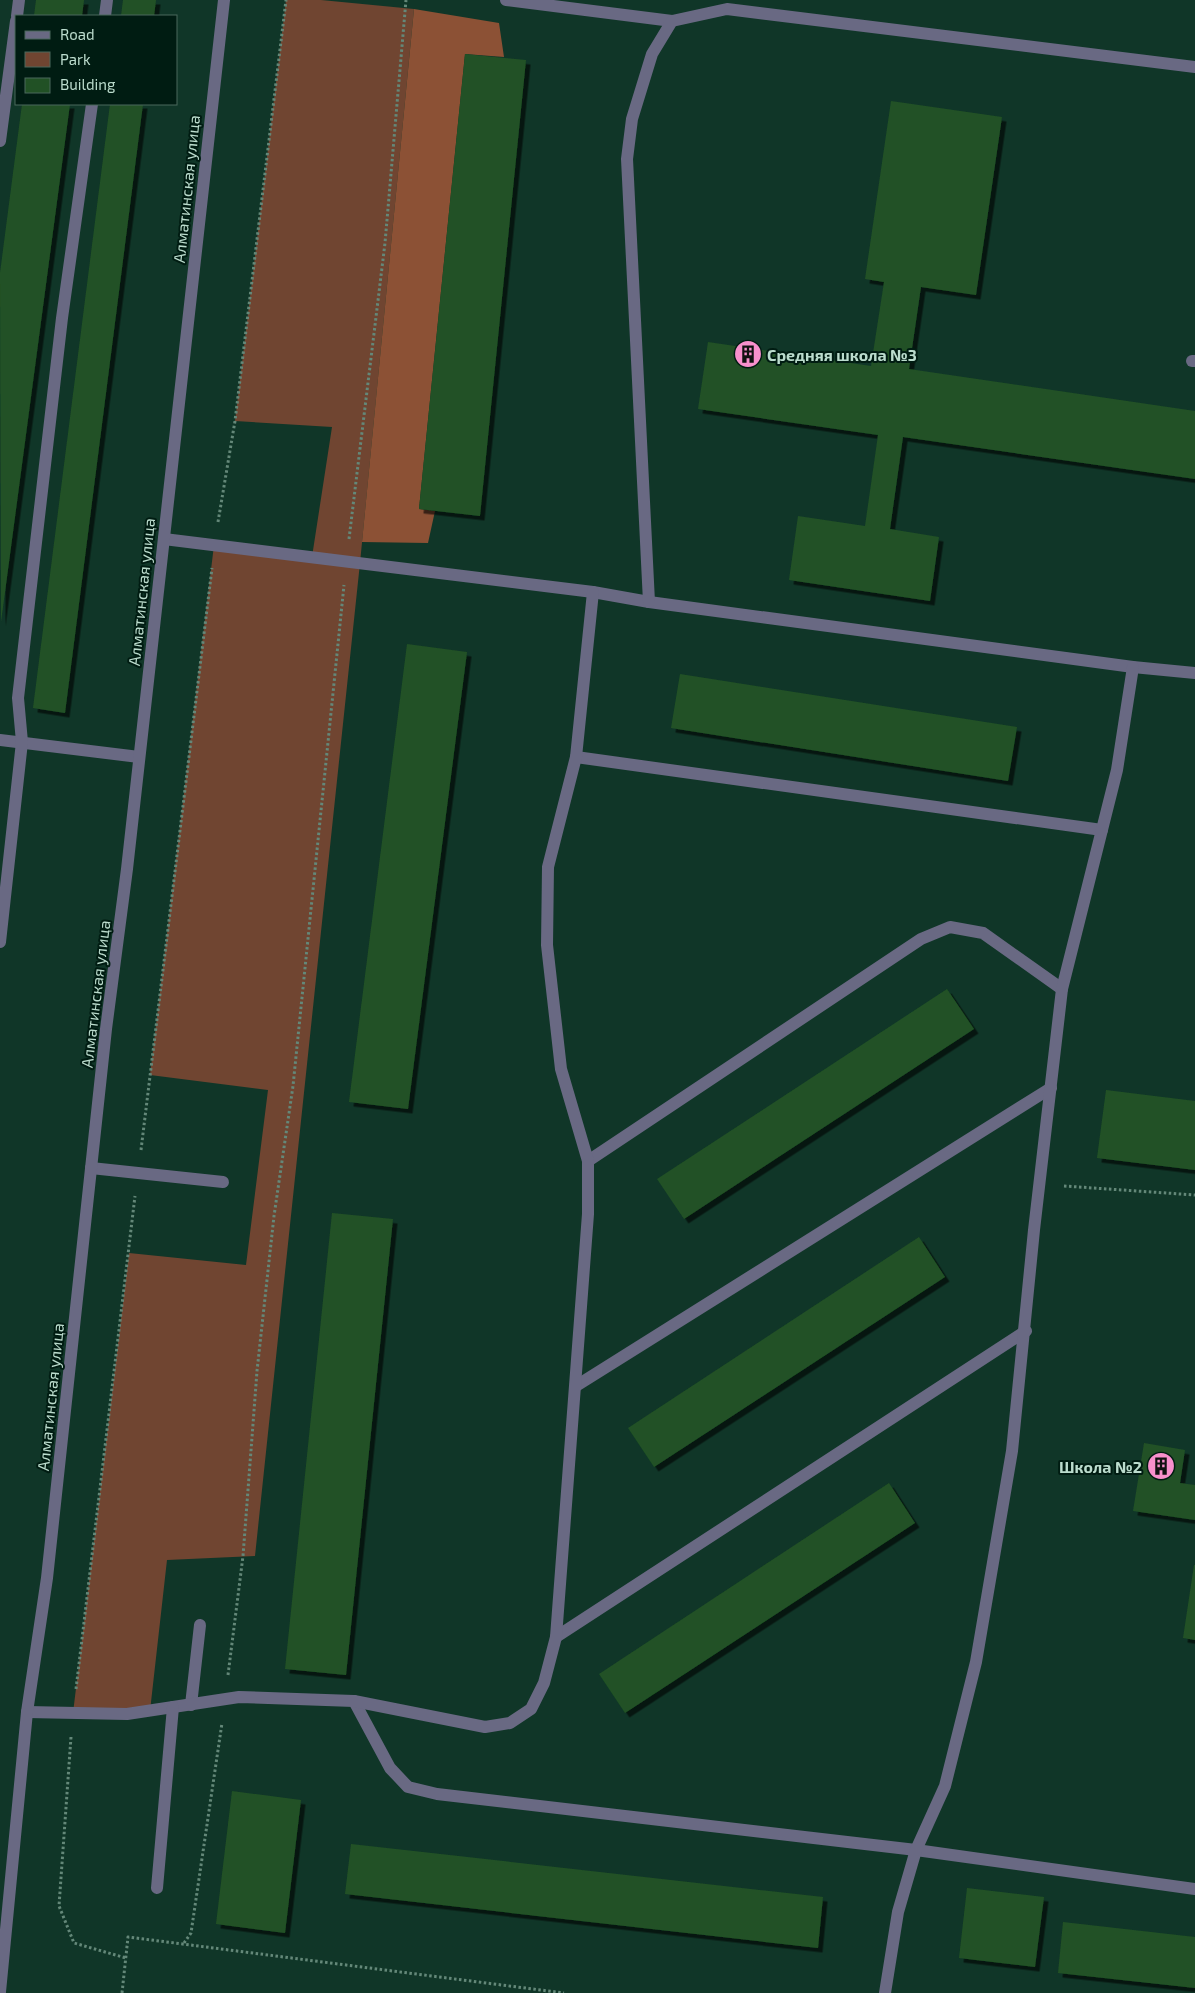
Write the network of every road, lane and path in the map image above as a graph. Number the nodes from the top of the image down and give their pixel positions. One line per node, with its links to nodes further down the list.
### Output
1 (19, 0): 8 (street)
2 (107, 0): 9 (street)
3 (224, 0): 15 (street, Алматинская улица)
4 (286, 0): 16 (path)
5 (406, 0): 17 (path)
6 (506, 0): 7 (street)
7 (600, 6): 10 (street)
8 (17, 15)
9 (104, 15)
10 (672, 21): 12 (street); 19 (street)
11 (15, 28): 14 (street)
12 (1195, 66)
13 (92, 105): 23 (street)
14 (0, 141)
15 (164, 539): 16 (street); 25 (street, Алматинская улица)
16 (214, 545): 17 (street); 32 (path)
17 (346, 562): 18 (street); 40 (path)
18 (593, 592): 19 (street); 24 (street)
19 (649, 602): 20 (street)
20 (1134, 667): 21 (street); 26 (street)
21 (1195, 673)
22 (0, 740): 23 (street)
23 (22, 742): 25 (street); 27 (street)
24 (576, 756): 26 (street); 30 (street)
25 (139, 757): 31 (street, Алматинская улица)
26 (1102, 830): 28 (street)
27 (0, 942)
28 (1062, 989): 29 (street); 30 (street)
29 (1051, 1088): 34 (street); 37 (street)
30 (588, 1161): 37 (street)
31 (91, 1168): 32 (street); 44 (street, Алматинская улица)
32 (138, 1173): 33 (street); 45 (path)
33 (223, 1182)
34 (1041, 1184): 35 (path); 36 (street)
35 (1195, 1195)
36 (1026, 1331): 39 (street); 46 (street)
37 (576, 1386): 39 (street)
38 (200, 1625): 42 (street)
39 (556, 1637): 41 (street)
40 (226, 1699): 41 (street); 42 (street); 49 (path)
41 (354, 1701): 46 (street)
42 (191, 1705): 43 (street)
43 (173, 1707): 45 (street); 47 (street)
44 (27, 1712): 45 (street); 51 (street, Алматинская улица)
45 (73, 1713): 50 (path)
46 (916, 1850): 48 (street); 54 (street)
47 (157, 1888)
48 (1195, 1889)
49 (184, 1943): 50 (path); 53 (path)
50 (126, 1958): 52 (path)
51 (1, 1993)
52 (122, 1993)
53 (564, 1993)
54 (885, 1993)

